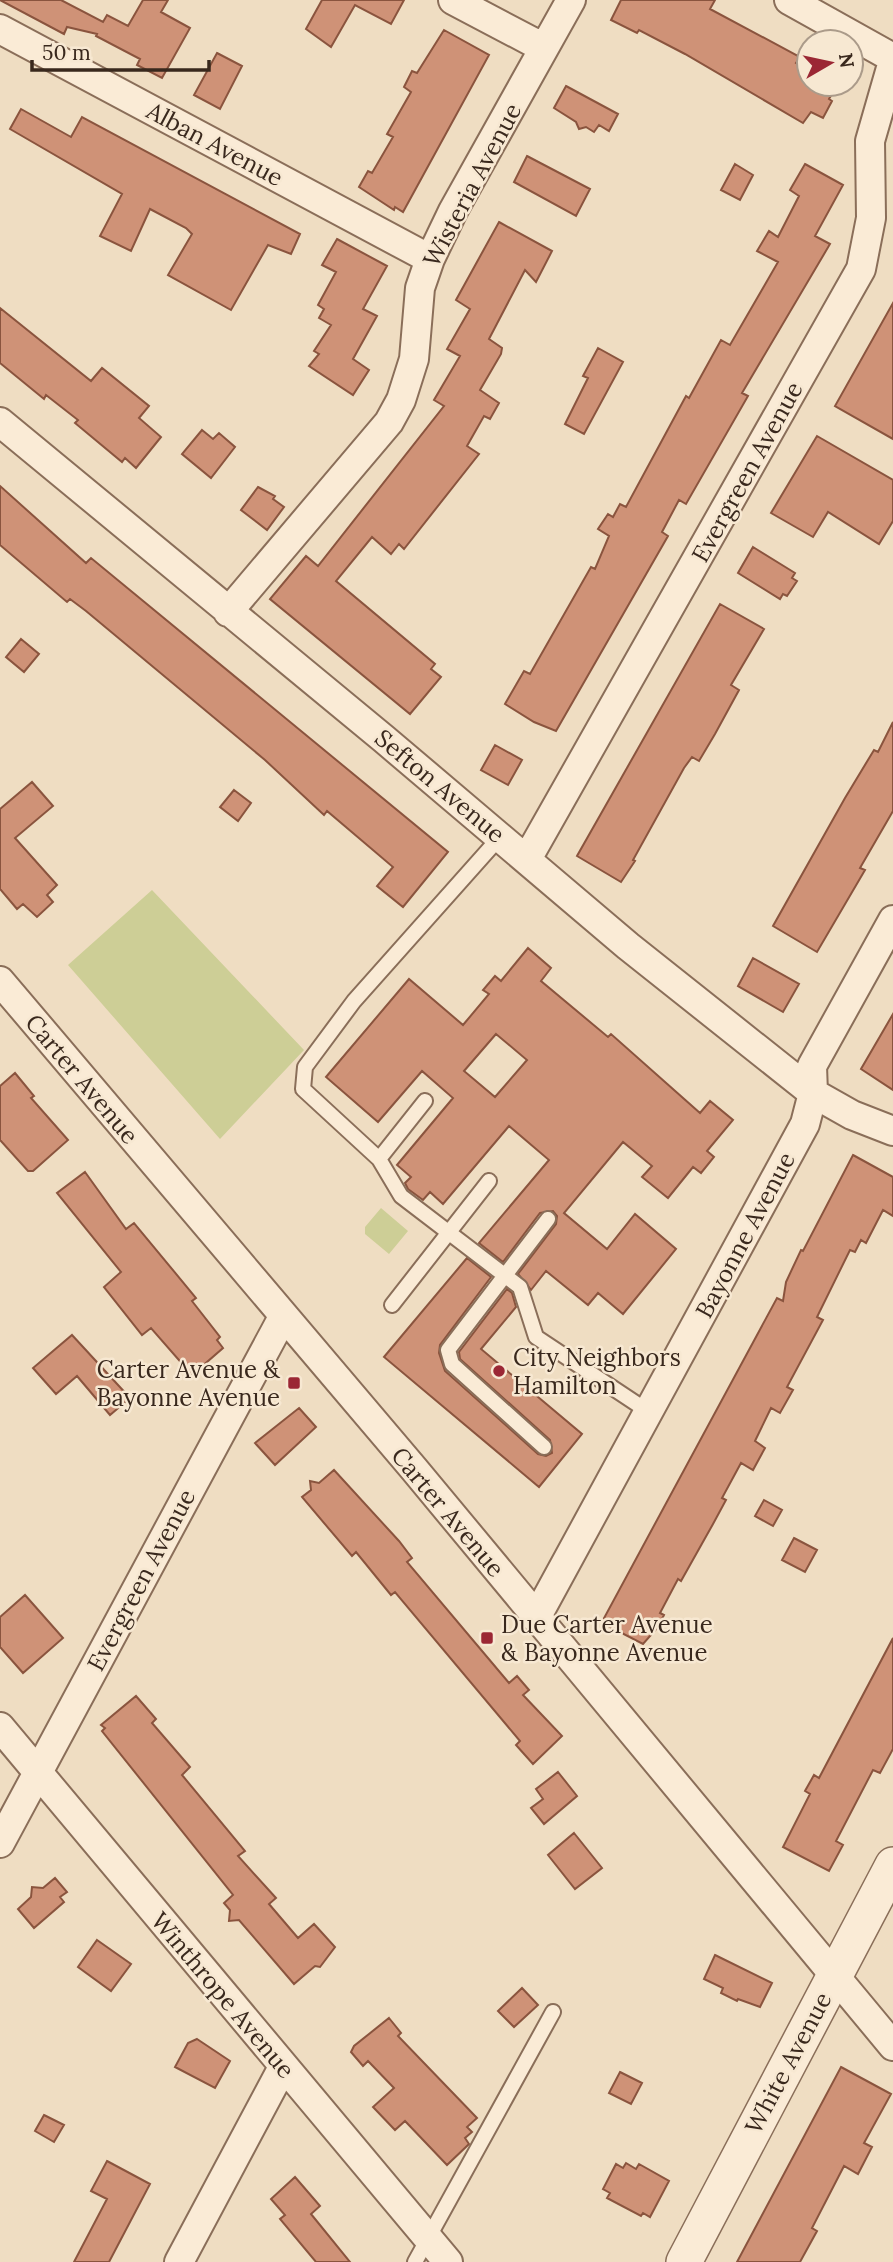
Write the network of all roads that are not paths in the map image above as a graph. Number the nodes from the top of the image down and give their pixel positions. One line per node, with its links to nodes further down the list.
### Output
1 (453, 0): 5 (street)
2 (571, 0): 5 (street, Wisteria Avenue)
3 (789, 0): 6 (street)
4 (0, 29): 7 (street, Alban Avenue)
5 (544, 48): 7 (street, Wisteria Avenue)
6 (893, 60): 11 (street, Evergreen Avenue)
7 (430, 259): 9 (street, Wisteria Avenue)
8 (0, 422): 9 (street, Sefton Avenue)
9 (228, 612): 10 (street, Sefton Avenue)
10 (500, 837): 11 (street, Sefton Avenue); 17 (lane)
11 (527, 859): 14 (street, Sefton Avenue)
12 (893, 920): 14 (street, Bayonne Avenue)
13 (0, 981): 23 (street, Carter Avenue)
14 (813, 1093): 16 (street, Sefton Avenue); 24 (street, Bayonne Avenue)
15 (425, 1101): 17 (lane)
16 (893, 1131)
17 (379, 1159): 20 (lane)
18 (489, 1181): 20 (lane)
19 (548, 1219): 21 (lane)
20 (449, 1232): 21 (lane); 22 (lane)
21 (503, 1273): 24 (lane); 25 (lane)
22 (391, 1306)
23 (283, 1317): 26 (street, Carter Avenue); 28 (street, Evergreen Avenue)
24 (649, 1412): 26 (street, Bayonne Avenue)
25 (544, 1447)
26 (536, 1618): 31 (street, Carter Avenue)
27 (0, 1727): 28 (street, Winthrope Avenue)
28 (38, 1772): 29 (street, Evergreen Avenue); 34 (street, Winthrope Avenue)
29 (0, 1843)
30 (893, 1865): 31 (street, White Avenue)
31 (834, 1976): 33 (street, Carter Avenue); 38 (street, White Avenue)
32 (553, 2012): 35 (lane)
33 (893, 2046)
34 (283, 2067): 35 (street, Winthrope Avenue); 36 (street)
35 (421, 2250): 37 (street, Winthrope Avenue)
36 (179, 2262)
37 (448, 2262)
38 (684, 2262)

